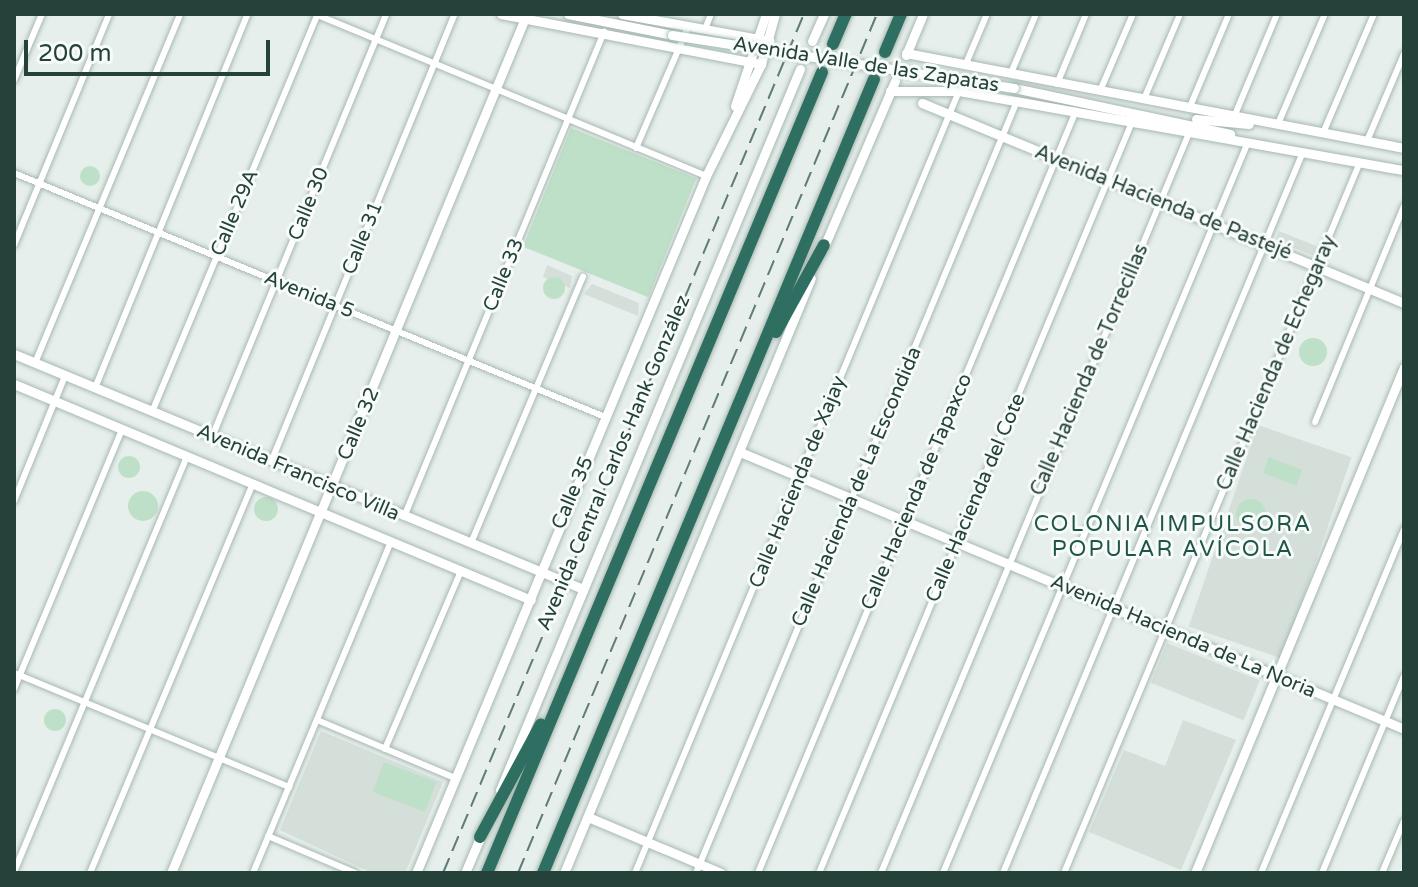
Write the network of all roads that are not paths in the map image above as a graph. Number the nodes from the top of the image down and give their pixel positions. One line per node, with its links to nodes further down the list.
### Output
1 (42, 14): 51 (street)
2 (109, 14): 81 (street)
3 (180, 14): 84 (street)
4 (248, 14): 86 (street)
5 (317, 14): 34 (street); 90 (street, Calle 29A)
6 (386, 14): 34 (street, Calle 30)
7 (455, 14): 44 (street, Calle 31)
8 (501, 14): 27 (main road, Avenida Valle de las Zapatas)
9 (568, 14): 62 (main road, Avenida Valle de las Zapatas, bridge)
10 (622, 14): 28 (main road, Avenida Valle de las Zapatas)
11 (711, 14): 30 (street)
12 (766, 14): 33 (main road)
13 (775, 14): 35 (main road)
14 (824, 14): 36 (main road)
15 (846, 14): 37 (highway)
16 (901, 14): 40 (highway)
17 (923, 14): 45 (main road, Avenida Valle de las Zapatas)
18 (987, 14): 45 (street)
19 (1036, 14): 48 (street)
20 (1086, 14): 49 (street)
21 (1133, 14): 54 (street)
22 (1180, 14): 56 (street)
23 (1229, 14): 59 (street)
24 (1277, 14): 63 (street)
25 (1325, 14): 66 (street)
26 (1374, 14): 68 (street)
27 (525, 18): 31 (main road, Avenida Valle de las Zapatas); 52 (main road, Calle 32)
28 (661, 18): 29 (main road, Avenida Valle de las Zapatas)
29 (688, 27): 30 (main road, Avenida Valle de las Zapatas); 38 (street)
30 (704, 30): 32 (main road, Avenida Valle de las Zapatas); 39 (street)
31 (604, 32): 38 (main road, Avenida Valle de las Zapatas); 64 (street, Calle 33)
32 (716, 33): 33 (main road, Avenida Valle de las Zapatas); 41 (main road)
33 (757, 39): 35 (main road, Avenida Valle de las Zapatas); 43 (main road, Calle 35)
34 (376, 40): 44 (street); 93 (street, Calle 30)
35 (770, 41): 43 (main road, Calle 35)
36 (812, 41)
37 (833, 44)
38 (679, 47): 39 (main road, Avenida Valle de las Zapatas); 72 (street)
39 (696, 50): 41 (main road, Avenida Valle de las Zapatas)
40 (885, 52)
41 (709, 53): 43 (main road, Avenida Valle de las Zapatas)
42 (1404, 54): 70 (street)
43 (756, 62): 79 (main road, Calle 35)
44 (434, 64): 52 (street); 96 (street, Calle 31)
45 (965, 66): 48 (main road, Avenida Valle de las Zapatas)
46 (800, 69): 132 (main road, Avenida Central Carlos Hank González)
47 (822, 72): 139 (highway, Avenida Central Carlos Hank González)
48 (1006, 74): 49 (main road, Avenida Valle de las Zapatas); 55 (main road)
49 (1059, 78): 54 (main road, Avenida Valle de las Zapatas)
50 (874, 79): 98 (highway)
51 (14, 80)
52 (496, 91): 64 (street); 97 (main road, Calle 32)
53 (959, 91): 55 (main road, Avenida Valle de las Zapatas); 61 (street, Calle Hacienda de Xajay); 88 (main road, Avenida Valle de las Zapatas)
54 (1100, 92): 56 (main road, Avenida Valle de las Zapatas)
55 (995, 97): 57 (main road, Avenida Valle de las Zapatas)
56 (1144, 100): 59 (main road, Avenida Valle de las Zapatas)
57 (1017, 101): 60 (main road, Avenida Valle de las Zapatas); 69 (street, Calle Hacienda de La Escondida)
58 (922, 103): 61 (main road, Avenida Hacienda de Pastejé)
59 (1189, 109): 63 (main road, Avenida Valle de las Zapatas)
60 (1076, 111): 65 (main road, Avenida Valle de las Zapatas); 75 (street, Calle Hacienda de Tapaxco)
61 (950, 115): 69 (main road, Avenida Hacienda de Pastejé); 116 (street, Calle Hacienda de Xajay)
62 (1165, 117): 66 (main road, Avenida Valle de las Zapatas); 71 (main road, Avenida Valle de las Zapatas)
63 (1234, 117): 66 (main road, Avenida Valle de las Zapatas)
64 (567, 121): 72 (street); 100 (street, Calle 33)
65 (1132, 122): 67 (main road, Avenida Valle de las Zapatas); 80 (street, Calle Hacienda del Cote)
66 (1278, 124): 68 (main road, Avenida Valle de las Zapatas)
67 (1189, 133): 71 (main road, Avenida Valle de las Zapatas); 82 (street, Calle Hacienda de Torrecillas)
68 (1323, 133): 70 (main road, Avenida Valle de las Zapatas)
69 (1002, 137): 75 (main road, Avenida Hacienda de Pastejé); 119 (street, Calle Hacienda de La Escondida)
70 (1367, 141): 73 (main road, Avenida Valle de las Zapatas)
71 (1248, 142): 74 (main road, Avenida Valle de las Zapatas); 85 (street)
72 (636, 148): 79 (street)
73 (1404, 148)
74 (1303, 152): 76 (main road, Avenida Valle de las Zapatas); 89 (street)
75 (1056, 159): 80 (main road, Avenida Hacienda de Pastejé); 123 (street, Calle Hacienda de Tapaxco)
76 (1360, 162): 77 (main road, Avenida Valle de las Zapatas); 91 (street, Calle Hacienda de Echegaray)
77 (1404, 170)
78 (14, 173): 81 (street, Avenida 5)
79 (706, 176): 109 (main road, Calle 35)
80 (1109, 180): 82 (main road, Avenida Hacienda de Pastejé); 126 (street, Calle Hacienda del Cote)
81 (40, 183): 84 (street, Avenida 5); 87 (street)
82 (1161, 202): 85 (main road, Avenida Hacienda de Pastejé); 128 (street, Calle Hacienda de Torrecillas)
83 (1404, 206): 94 (street)
84 (100, 208): 86 (street, Avenida 5); 101 (street)
85 (1213, 224): 89 (main road, Avenida Hacienda de Pastejé); 131 (street)
86 (158, 232): 90 (street, Avenida 5); 105 (street)
87 (14, 245)
88 (824, 245): 98 (highway); 113 (main road)
89 (1264, 245): 91 (main road, Avenida Hacienda de Pastejé); 134 (street)
90 (217, 257): 93 (street, Avenida 5); 108 (street, Calle 29A)
91 (1318, 267): 94 (main road, Avenida Hacienda de Pastejé); 135 (street, Calle Hacienda de Echegaray)
92 (583, 277): 106 (street)
93 (277, 282): 96 (street, Avenida 5); 112 (street, Calle 30)
94 (1370, 289): 95 (main road, Avenida Hacienda de Pastejé); 110 (street)
95 (1404, 303)
96 (335, 306): 97 (street, Avenida 5); 115 (street, Calle 31)
97 (398, 332): 100 (street, Avenida 5); 118 (main road, Calle 32)
98 (762, 350): 166 (highway)
99 (14, 354): 101 (main road, Avenida Francisco Villa)
100 (468, 362): 106 (street, Avenida 5); 122 (street, Calle 33)
101 (35, 363): 103 (main road, Avenida Francisco Villa)
102 (1404, 367): 137 (main road)
103 (65, 376): 105 (main road, Avenida Francisco Villa); 107 (street)
104 (14, 384): 107 (main road, Avenida Francisco Villa)
105 (95, 388): 108 (main road, Avenida Francisco Villa)
106 (536, 390): 109 (street, Avenida 5); 127 (street)
107 (55, 402): 111 (main road, Avenida Francisco Villa); 120 (street)
108 (152, 412): 112 (main road, Avenida Francisco Villa)
109 (605, 417): 130 (main road, Calle 35)
110 (1315, 422)
111 (122, 429): 114 (main road, Avenida Francisco Villa); 136 (street)
112 (212, 437): 115 (main road, Avenida Francisco Villa)
113 (740, 452): 116 (main road, Avenida Hacienda de La Noria); 151 (main road)
114 (187, 456): 117 (main road, Avenida Francisco Villa); 142 (street)
115 (271, 462): 118 (main road, Avenida Francisco Villa)
116 (800, 477): 119 (main road, Avenida Hacienda de La Noria); 155 (street, Calle Hacienda de Xajay)
117 (253, 484): 121 (main road, Avenida Francisco Villa); 145 (street)
118 (332, 488): 121 (main road, Calle 32); 122 (main road, Avenida Francisco Villa)
119 (853, 499): 123 (main road, Avenida Hacienda de La Noria); 157 (street, Calle Hacienda de La Escondida)
120 (14, 501)
121 (321, 512): 125 (main road, Avenida Francisco Villa); 148 (main road, Calle 32)
122 (404, 517): 127 (main road, Avenida Francisco Villa)
123 (905, 521): 126 (main road, Avenida Hacienda de La Noria); 170 (street, Calle Hacienda de Tapaxco)
124 (1404, 529): 141 (street)
125 (391, 542): 129 (main road, Avenida Francisco Villa); 143 (street)
126 (957, 542): 128 (main road, Avenida Hacienda de La Noria); 171 (street, Calle Hacienda del Cote)
127 (470, 545): 130 (main road, Avenida Francisco Villa)
128 (1009, 564): 131 (main road, Avenida Hacienda de La Noria); 172 (street, Calle Hacienda de Torrecillas)
129 (461, 571): 133 (main road, Avenida Francisco Villa); 147 (street)
130 (540, 573): 132 (main road, Avenida Francisco Villa); 133 (main road, Calle 35)
131 (1062, 586): 134 (main road, Avenida Hacienda de La Noria); 173 (street)
132 (583, 589): 154 (main road, Avenida Central Carlos Hank González)
133 (531, 600): 149 (main road, Calle 35)
134 (1115, 608): 135 (main road, Avenida Hacienda de La Noria); 174 (street)
135 (1167, 630): 137 (main road, Avenida Hacienda de La Noria); 175 (street, Calle Hacienda de Echegaray)
136 (17, 674): 140 (street); 142 (street)
137 (1276, 676): 141 (main road, Avenida Hacienda de La Noria); 176 (main road)
138 (1404, 676): 144 (street)
139 (564, 687): 154 (highway); 165 (highway, Avenida Central Carlos Hank González)
140 (14, 689)
141 (1334, 700): 144 (main road, Avenida Hacienda de La Noria); 177 (street)
142 (85, 702): 145 (street); 158 (street)
143 (317, 720): 147 (street); 150 (street)
144 (1385, 721): 146 (main road, Avenida Hacienda de La Noria); 178 (street)
145 (151, 729): 148 (street); 159 (street)
146 (1404, 729)
147 (385, 749): 149 (street)
148 (219, 758): 150 (street); 160 (main road, Calle 32)
149 (455, 778): 163 (main road, Calle 35)
150 (289, 787): 153 (street)
151 (588, 817): 155 (main road); 167 (main road)
152 (1404, 821): 179 (street)
153 (268, 836): 156 (street); 161 (street)
154 (480, 837): 164 (main road, Avenida Central Carlos Hank González)
155 (648, 842): 157 (main road); 168 (street, Calle Hacienda de Xajay)
156 (336, 869): 162 (street)
157 (698, 869): 169 (main road)
158 (14, 872)
159 (90, 873)
160 (171, 873)
161 (253, 873)
162 (355, 873)
163 (416, 873)
164 (465, 873)
165 (487, 873)
166 (543, 873)
167 (564, 873)
168 (635, 873)
169 (721, 873)
170 (758, 873)
171 (819, 873)
172 (881, 873)
173 (943, 873)
174 (1003, 873)
175 (1064, 873)
176 (1195, 873)
177 (1261, 873)
178 (1322, 873)
179 (1382, 873)

